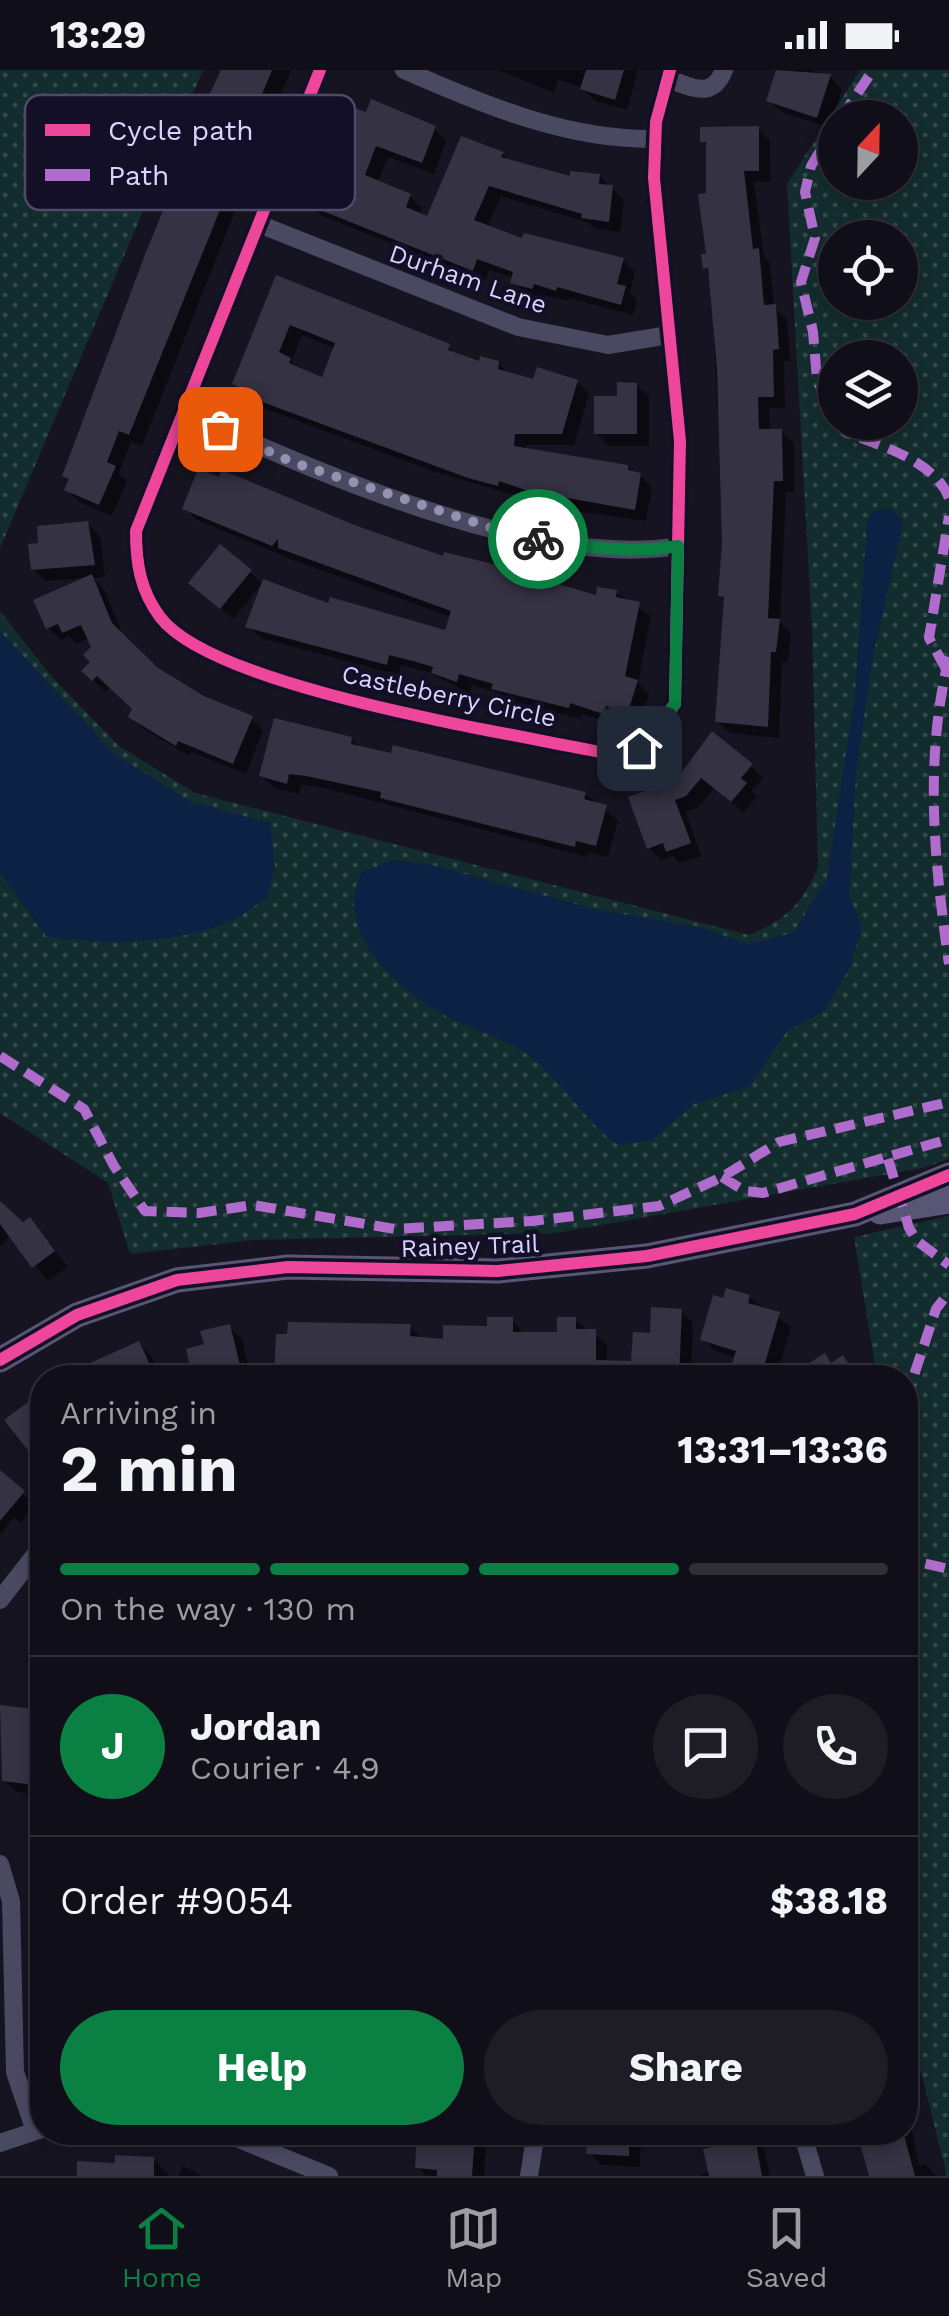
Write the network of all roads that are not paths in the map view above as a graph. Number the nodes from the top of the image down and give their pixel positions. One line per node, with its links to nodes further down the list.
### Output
1 (320, 70): 5 (street, Castleberry Circle)
2 (404, 70): 6 (street)
3 (724, 70): 4 (street, Castleberry Circle)
4 (669, 74): 6 (street, Castleberry Circle)
5 (310, 95)
6 (655, 139): 9 (street, Castleberry Circle)
7 (264, 210): 8 (street, Castleberry Circle)
8 (258, 224): 9 (street, Durham Lane); 10 (street, Castleberry Circle)
9 (669, 335): 11 (street, Castleberry Circle)
10 (184, 412): 11 (street); 11 (street, Castleberry Circle)
11 (678, 546)
12 (949, 1175): 14 (street, Rainey Trail)
13 (949, 1201): 14 (street, Rainey Trail)
14 (855, 1214): 15 (street, Rainey Trail)
15 (0, 1360)
16 (30, 1561): 17 (street)
17 (0, 1600)
18 (0, 1864): 19 (street)
19 (30, 2107)
20 (30, 2133): 21 (street)
21 (0, 2143)
22 (266, 2145): 25 (street)
23 (534, 2145): 26 (street)
24 (806, 2145): 27 (street)
25 (328, 2176)
26 (528, 2176)
27 (815, 2176)

